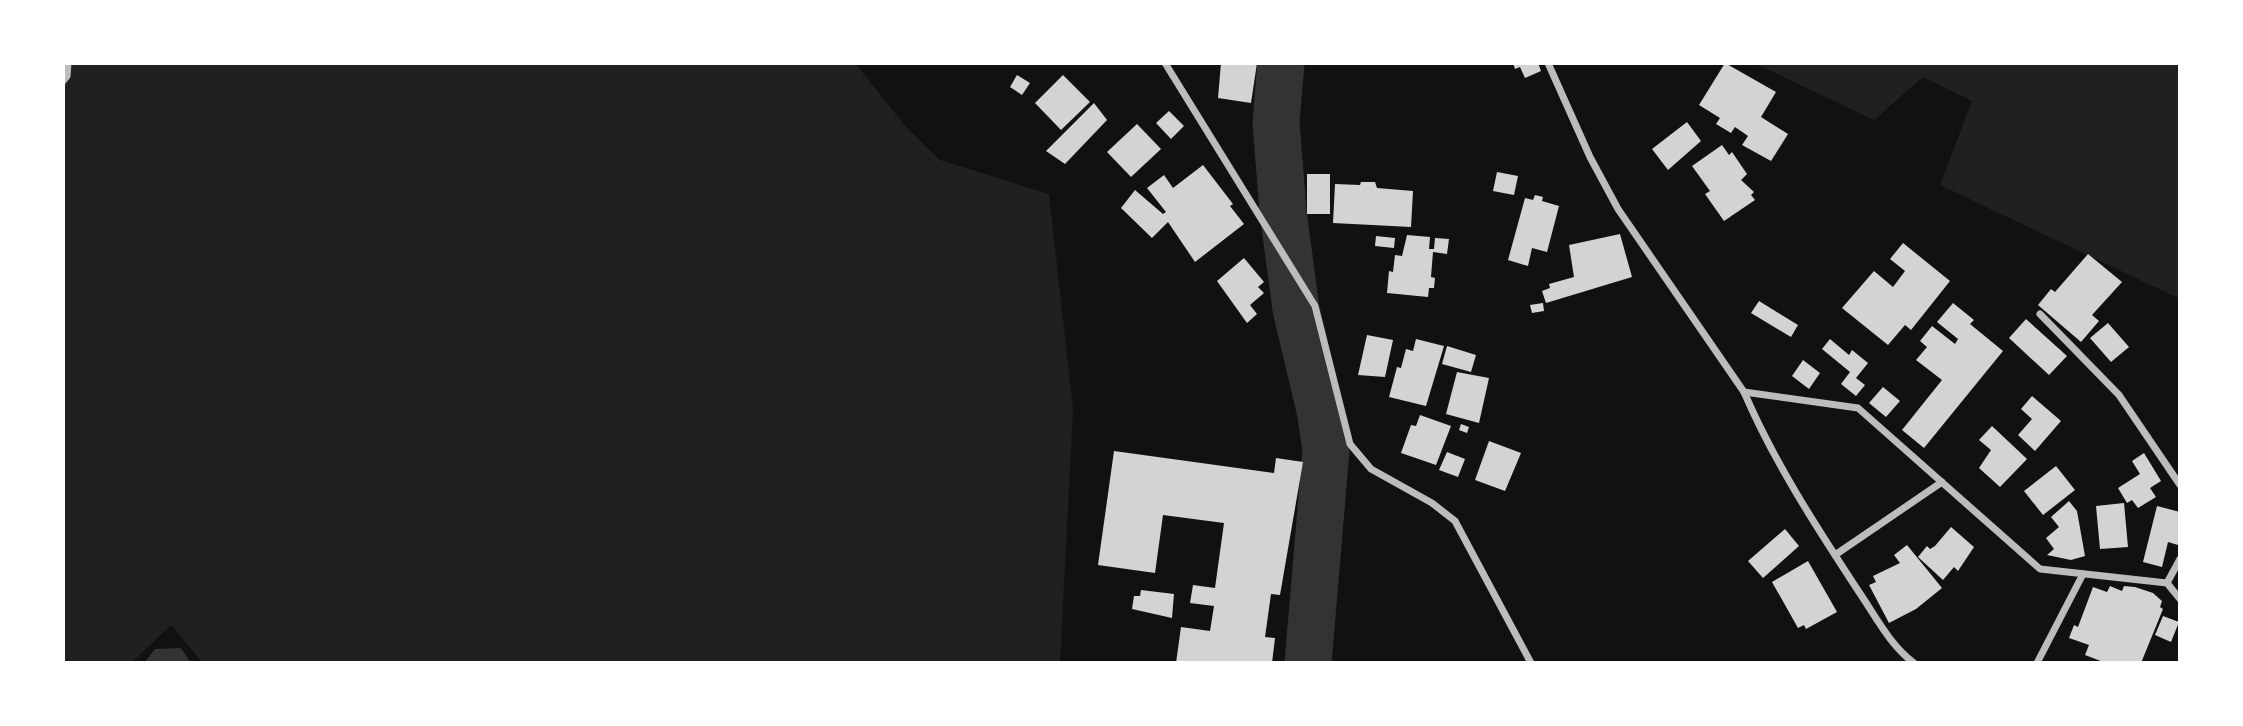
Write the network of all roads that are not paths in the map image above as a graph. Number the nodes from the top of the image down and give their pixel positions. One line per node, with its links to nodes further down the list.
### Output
1 (68, 63): 4 (street)
2 (1165, 63): 14 (street)
3 (1548, 63): 6 (street)
4 (63, 82)
5 (2040, 314): 8 (street)
6 (1744, 392): 7 (street); 9 (street)
7 (1942, 482): 9 (street); 11 (street)
8 (2180, 485)
9 (1835, 555): 15 (street)
10 (2180, 559): 12 (street)
11 (2083, 574): 12 (street); 16 (street)
12 (2167, 583): 13 (street)
13 (2180, 599)
14 (1531, 663)
15 (1914, 663)
16 (2037, 663)

